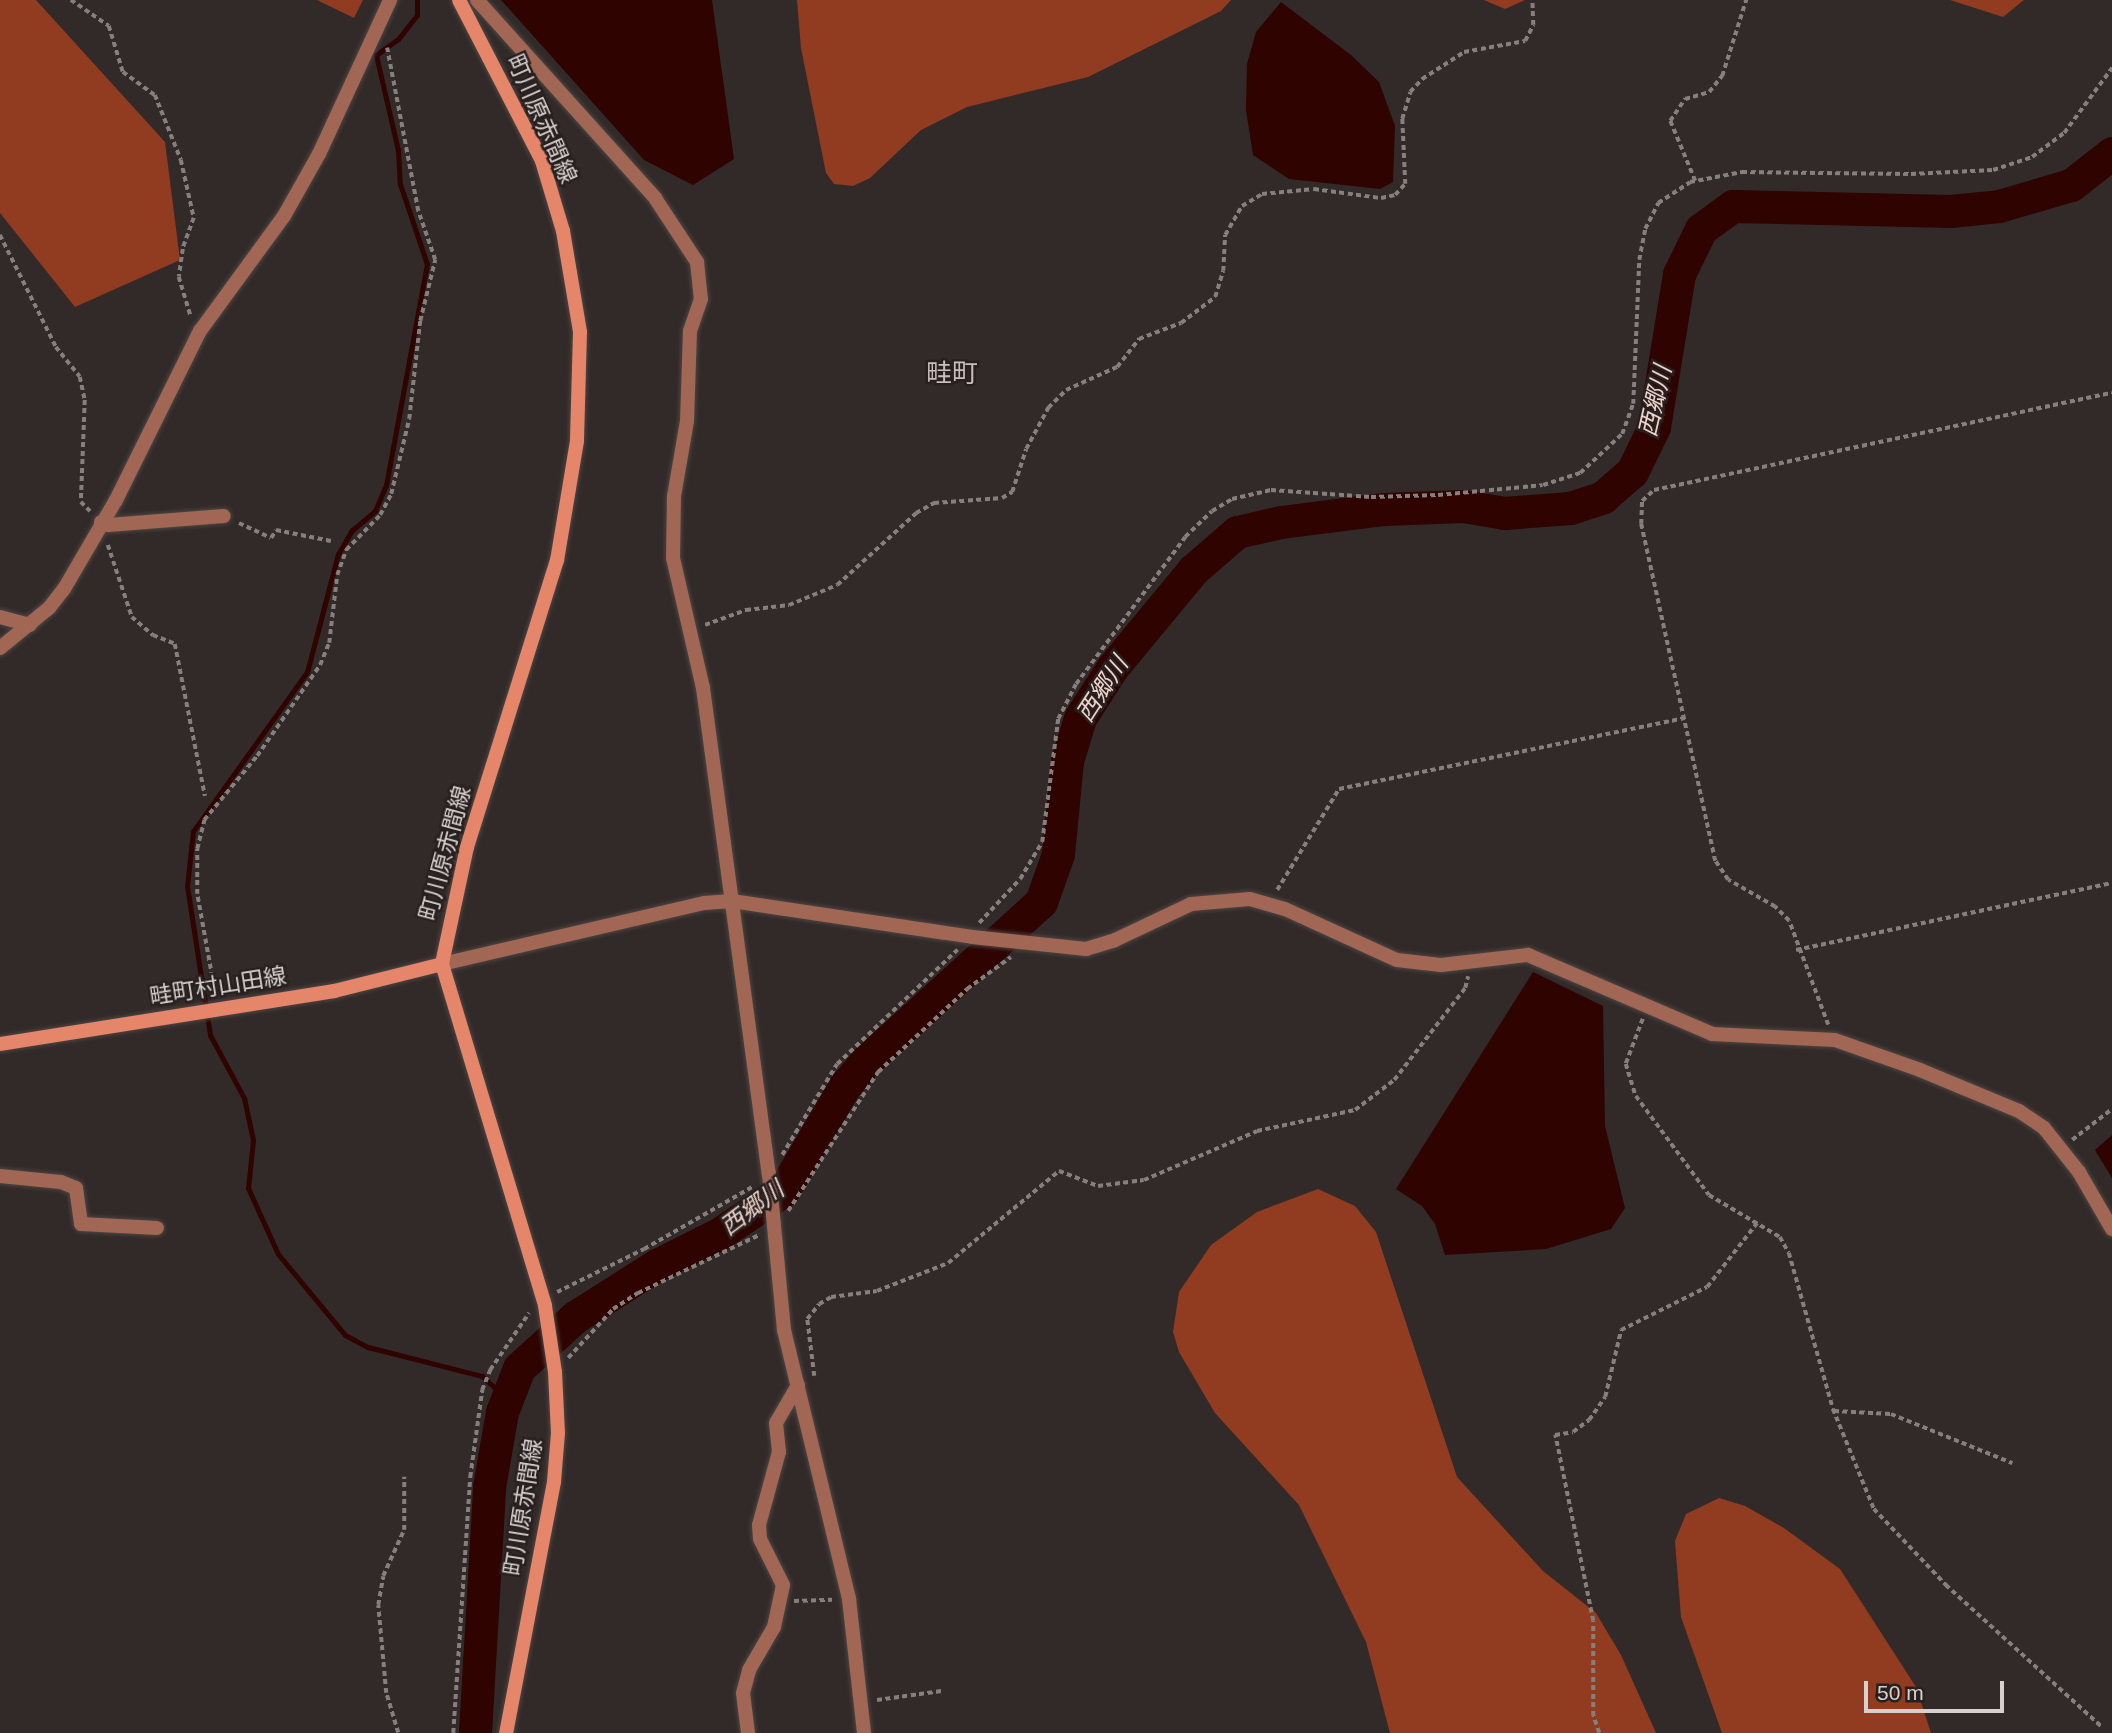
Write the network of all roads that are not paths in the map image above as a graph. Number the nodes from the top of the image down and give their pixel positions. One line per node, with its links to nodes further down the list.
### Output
1 (390, 0): 5 (street)
2 (459, 0): 10 (main road, 町川原赤間線)
3 (477, 0): 9 (street)
4 (224, 516): 5 (street)
5 (105, 523): 7 (street)
6 (0, 617): 7 (street)
7 (30, 625): 8 (street)
8 (0, 648)
9 (732, 901): 10 (street); 14 (street); 15 (street)
10 (442, 964): 11 (main road, 畦町村山田線); 16 (main road, 町川原赤間線)
11 (0, 1044)
12 (0, 1176): 13 (street)
13 (157, 1228)
14 (2112, 1229)
15 (798, 1385): 17 (street); 18 (street)
16 (506, 1733)
17 (748, 1733)
18 (864, 1733)

